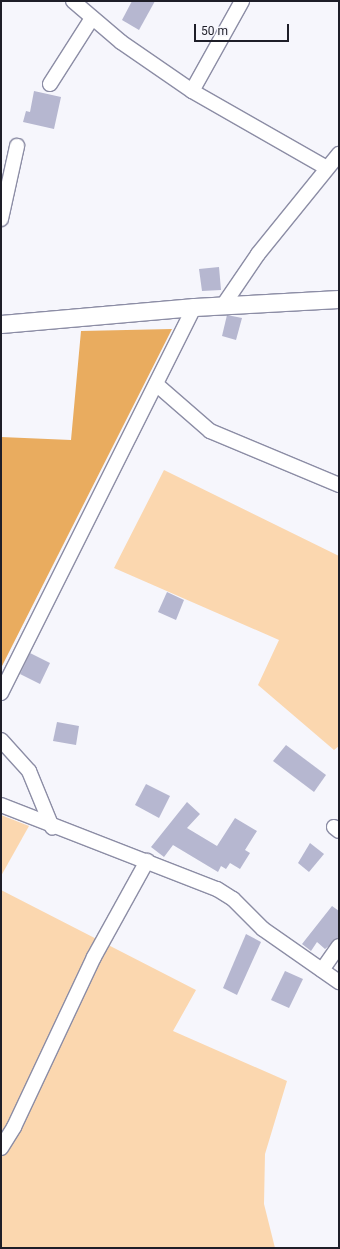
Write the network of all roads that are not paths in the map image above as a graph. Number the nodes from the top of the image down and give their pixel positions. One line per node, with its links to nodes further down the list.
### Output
1 (73, 1): 3 (street)
2 (242, 1): 5 (street)
3 (90, 10): 4 (street); 5 (street)
4 (50, 84)
5 (192, 91): 8 (street)
6 (17, 146): 9 (street)
7 (339, 154): 8 (street)
8 (327, 168): 11 (street)
9 (1, 219)
10 (339, 298): 11 (street)
11 (222, 306): 12 (street)
12 (194, 307): 13 (street); 14 (street)
13 (1, 324)
14 (156, 384): 15 (street); 16 (street)
15 (339, 485)
16 (1, 693)
17 (1, 740): 19 (street)
18 (1, 805): 19 (street)
19 (52, 827): 20 (street)
20 (147, 861): 22 (street); 24 (street)
21 (339, 946): 22 (street)
22 (322, 970): 23 (street)
23 (339, 982)
24 (1, 1148)

